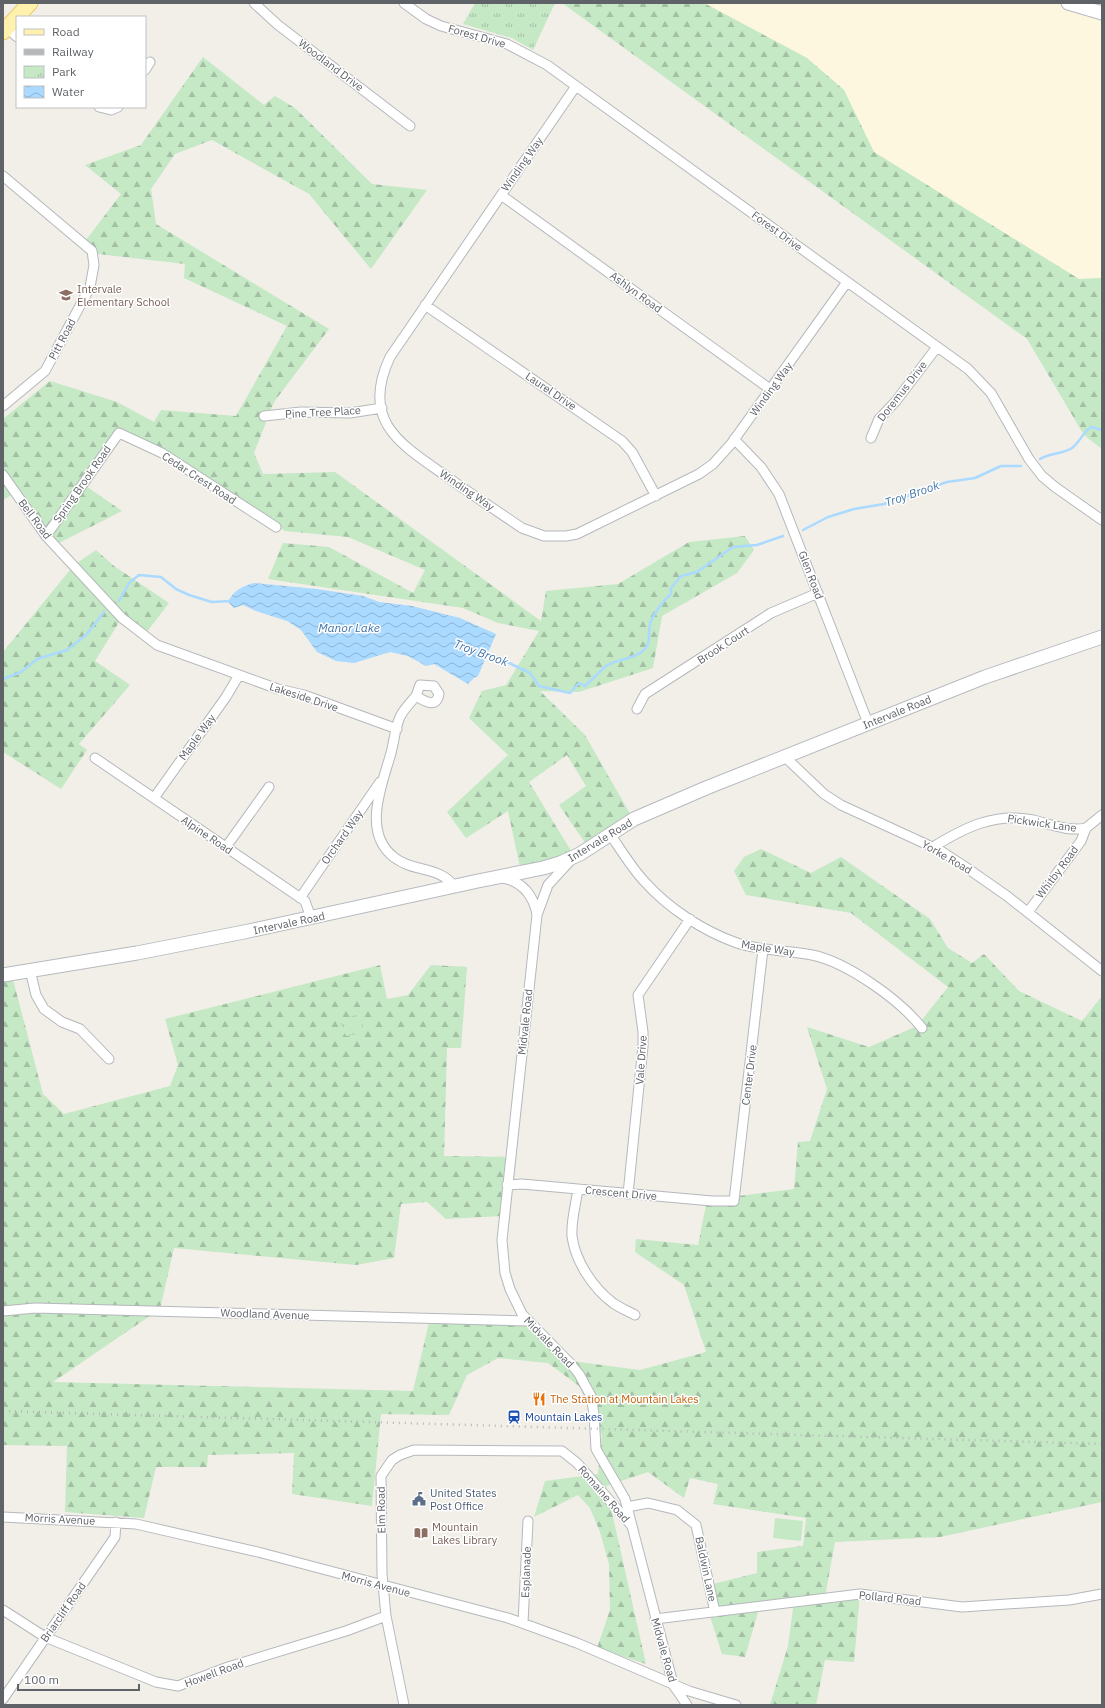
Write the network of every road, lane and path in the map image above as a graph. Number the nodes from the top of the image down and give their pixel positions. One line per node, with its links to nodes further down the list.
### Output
1 (30, 3): 6 (main road)
2 (254, 3): 10 (street, Woodland Drive)
3 (404, 3): 7 (street, Forest Drive)
4 (1068, 3): 5 (street)
5 (1102, 13)
6 (20, 16)
7 (576, 86): 12 (street, Winding Way); 13 (street, Forest Drive)
8 (103, 108): 9 (street)
9 (116, 108)
10 (410, 126)
11 (3, 176): 17 (street, Pitt Road)
12 (501, 195): 14 (street, Winding Way); 16 (street, Ashlyn Road)
13 (847, 282): 15 (street, Forest Drive); 16 (street, Winding Way)
14 (425, 305): 18 (street, Winding Way); 24 (street, Laurel Drive)
15 (937, 347): 21 (street, Doremus Drive); 25 (street, Forest Drive)
16 (770, 389): 22 (street, Winding Way)
17 (3, 406)
18 (382, 408): 19 (street, Pine Tree Place); 24 (street, Winding Way)
19 (264, 416)
20 (119, 433): 26 (street, Cedar Crest Road); 27 (street, Spring Brook Road)
21 (871, 438)
22 (734, 439): 24 (street, Winding Way); 29 (street, Glen Road)
23 (3, 475): 27 (street, Bell Road)
24 (656, 496)
25 (1102, 520)
26 (276, 527)
27 (46, 536): 28 (street, Bell Road)
28 (53, 543): 31 (street, Lakeside Drive)
29 (818, 593): 33 (street, Brook Court); 34 (street, Glen Road)
30 (1102, 637): 34 (street, Intervale Road)
31 (239, 675): 35 (street, Lakeside Drive); 40 (street, Maple Way)
32 (416, 696): 35 (street)
33 (637, 709)
34 (868, 723): 36 (street, Intervale Road)
35 (397, 729): 38 (street)
36 (784, 756): 43 (street, Intervale Road); 45 (street, Yorke Road)
37 (95, 758): 40 (street, Alpine Road)
38 (384, 776): 48 (street); 49 (street, Orchard Way)
39 (269, 787): 44 (street)
40 (154, 798): 44 (street, Alpine Road)
41 (1102, 815): 42 (street, Whitby Road)
42 (1086, 828): 45 (street, Pickwick Lane); 50 (street, Whitby Road)
43 (610, 834): 46 (street, Intervale Road); 53 (street, Maple Way)
44 (226, 847): 49 (street, Alpine Road)
45 (932, 847): 50 (street, Yorke Road)
46 (580, 854): 47 (street, Intervale Road); 51 (street, Midvale Road)
47 (498, 877): 48 (street, Intervale Road); 51 (street, Midvale Road)
48 (454, 886): 52 (street, Intervale Road)
49 (300, 898): 52 (street, Alpine Road)
50 (1028, 912): 56 (street, Yorke Road)
51 (537, 915): 60 (street, Midvale Road)
52 (311, 918): 55 (street, Intervale Road)
53 (690, 918): 54 (street, Maple Way); 62 (street, Vale Drive)
54 (763, 949): 58 (street, Maple Way); 63 (street, Center Drive)
55 (30, 970): 57 (street, Intervale Road); 59 (street)
56 (1102, 971)
57 (3, 975)
58 (922, 1028)
59 (109, 1059)
60 (507, 1185): 61 (street, Crescent Drive); 66 (street, Midvale Road)
61 (578, 1189): 62 (street, Crescent Drive); 65 (street)
62 (628, 1194): 63 (street, Crescent Drive)
63 (734, 1200)
64 (3, 1310): 66 (street, Woodland Avenue)
65 (635, 1315)
66 (528, 1321): 68 (street, Midvale Road)
67 (577, 1463): 73 (street, Romaine Road); 74 (street, Elm Road)
68 (627, 1507): 72 (street, Romaine Road); 73 (street, Midvale Road)
69 (3, 1517): 71 (street, Morris Avenue)
70 (528, 1521): 80 (street, Esplanade)
71 (116, 1522): 74 (street, Morris Avenue); 81 (street, Briarcliff Road)
72 (696, 1525): 77 (street, Baldwin Lane)
73 (631, 1526): 79 (street, Midvale Road)
74 (384, 1586): 78 (street, Elm Road); 80 (street, Morris Avenue)
75 (1102, 1594): 77 (street, Pollard Road)
76 (3, 1610): 81 (street, Howell Road)
77 (715, 1612): 79 (street, Pollard Road)
78 (386, 1616): 81 (street, Howell Road); 84 (street, Elm Road)
79 (655, 1619): 82 (street, Midvale Road)
80 (523, 1623): 82 (street, Morris Avenue)
81 (45, 1637): 83 (street, Briarcliff Road)
82 (673, 1684): 85 (street, Midvale Road); 86 (street, Morris Avenue)
83 (3, 1699)
84 (404, 1705)
85 (687, 1705)
86 (736, 1705)

